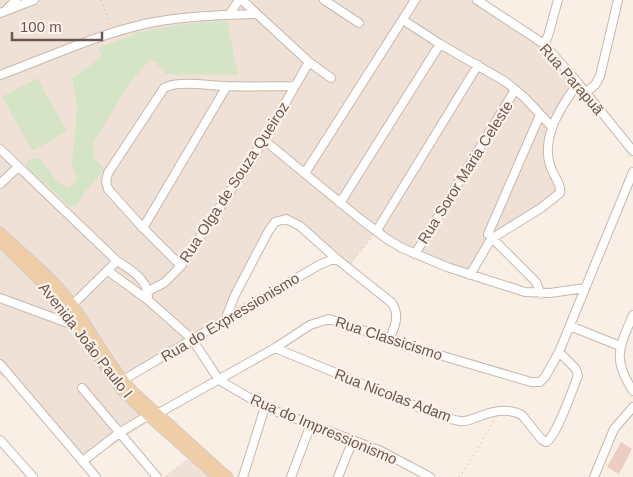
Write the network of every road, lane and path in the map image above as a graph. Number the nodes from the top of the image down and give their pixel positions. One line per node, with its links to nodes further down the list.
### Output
1 (16, 0): 10 (street)
2 (34, 0): 10 (street)
3 (101, 0): 15 (path)
4 (240, 0): 11 (street); 12 (street)
5 (416, 0): 13 (street)
6 (558, 0): 17 (street)
7 (618, 0): 26 (street)
8 (328, 1): 14 (street)
9 (483, 1): 17 (street, Rua Parapuã)
10 (2, 13)
11 (256, 14): 12 (street); 18 (street)
12 (229, 15): 15 (street)
13 (403, 20): 16 (street); 34 (street)
14 (359, 23)
15 (112, 33): 20 (street)
16 (440, 44): 19 (street); 36 (street)
17 (544, 44): 22 (street, Rua Parapuã)
18 (309, 62): 21 (street); 24 (street, Rua Olga de Souza Queiroz)
19 (478, 64): 25 (street); 38 (street)
20 (0, 75)
21 (330, 78)
22 (578, 83): 26 (street, Rua Parapuã); 28 (street)
23 (227, 86): 24 (street); 37 (street); 37 (street)
24 (294, 86): 29 (street, Rua Olga de Souza Queiroz)
25 (515, 90): 27 (street); 42 (street, Rua Soror Maria Celeste)
26 (586, 92): 31 (street, Rua Parapuã)
27 (540, 115): 28 (street); 40 (street)
28 (552, 127): 40 (street)
29 (264, 140): 34 (street); 45 (street, Rua Olga de Souza Queiroz)
30 (0, 149): 32 (street)
31 (633, 151)
32 (18, 167): 35 (street); 44 (street)
33 (633, 172): 49 (street)
34 (305, 173): 36 (street)
35 (0, 184)
36 (340, 203): 38 (street)
37 (143, 228): 45 (street)
38 (377, 231): 42 (street); 46 (path)
39 (0, 232): 54 (main road, Avenida João Paulo I)
40 (492, 239): 48 (street); 51 (street)
41 (0, 242): 54 (main road, Avenida João Paulo I)
42 (415, 254): 48 (street)
43 (338, 260): 46 (street); 56 (street, Rua do Expressionismo); 56 (street)
44 (117, 261): 47 (street); 50 (street)
45 (181, 266): 50 (street, Rua Olga de Souza Queiroz)
46 (348, 267): 60 (street)
47 (108, 271): 53 (street); 54 (street)
48 (470, 275): 51 (street)
49 (585, 288): 51 (street); 58 (street)
50 (148, 291): 53 (street)
51 (541, 294)
52 (0, 298): 57 (street)
53 (148, 300): 59 (street)
54 (70, 308): 57 (main road, Avenida João Paulo I); 66 (main road, Avenida João Paulo I)
55 (633, 315): 61 (street)
56 (225, 320): 59 (street, Rua do Expressionismo)
57 (76, 326): 64 (main road, Avenida João Paulo I)
58 (570, 326): 61 (street); 63 (street)
59 (192, 339): 66 (street, Rua do Expressionismo); 67 (street)
60 (389, 340): 62 (street, Rua Classicismo); 63 (street, Rua Classicismo)
61 (620, 346): 69 (street)
62 (276, 348): 67 (street, Rua Classicismo); 72 (street, Rua Nicolas Adam)
63 (559, 352): 72 (street, Rua Nicolas Adam)
64 (99, 360): 66 (main road); 73 (main road, Avenida João Paulo I)
65 (0, 364): 78 (street)
66 (124, 380): 73 (main road, Avenida João Paulo I)
67 (219, 380): 70 (street, Rua do Impressionismo); 73 (street, Rua Classicismo)
68 (82, 388): 75 (street)
69 (633, 391)
70 (265, 407): 74 (street, Rua do Impressionismo); 84 (street)
71 (633, 407): 89 (street)
72 (499, 411): 88 (path)
73 (153, 416): 75 (street, Rua Classicismo); 82 (main road, Avenida João Paulo I); 83 (main road, Avenida João Paulo I)
74 (311, 424): 77 (street, Rua do Impressionismo); 85 (street)
75 (119, 433): 78 (street, Rua Classicismo); 81 (street)
76 (0, 440): 79 (street)
77 (353, 440): 86 (street); 87 (street, Rua do Impressionismo)
78 (83, 461): 80 (street)
79 (33, 477)
80 (96, 477)
81 (157, 477)
82 (217, 477)
83 (228, 477)
84 (243, 477)
85 (291, 477)
86 (338, 477)
87 (428, 477)
88 (459, 477)
89 (594, 477)

